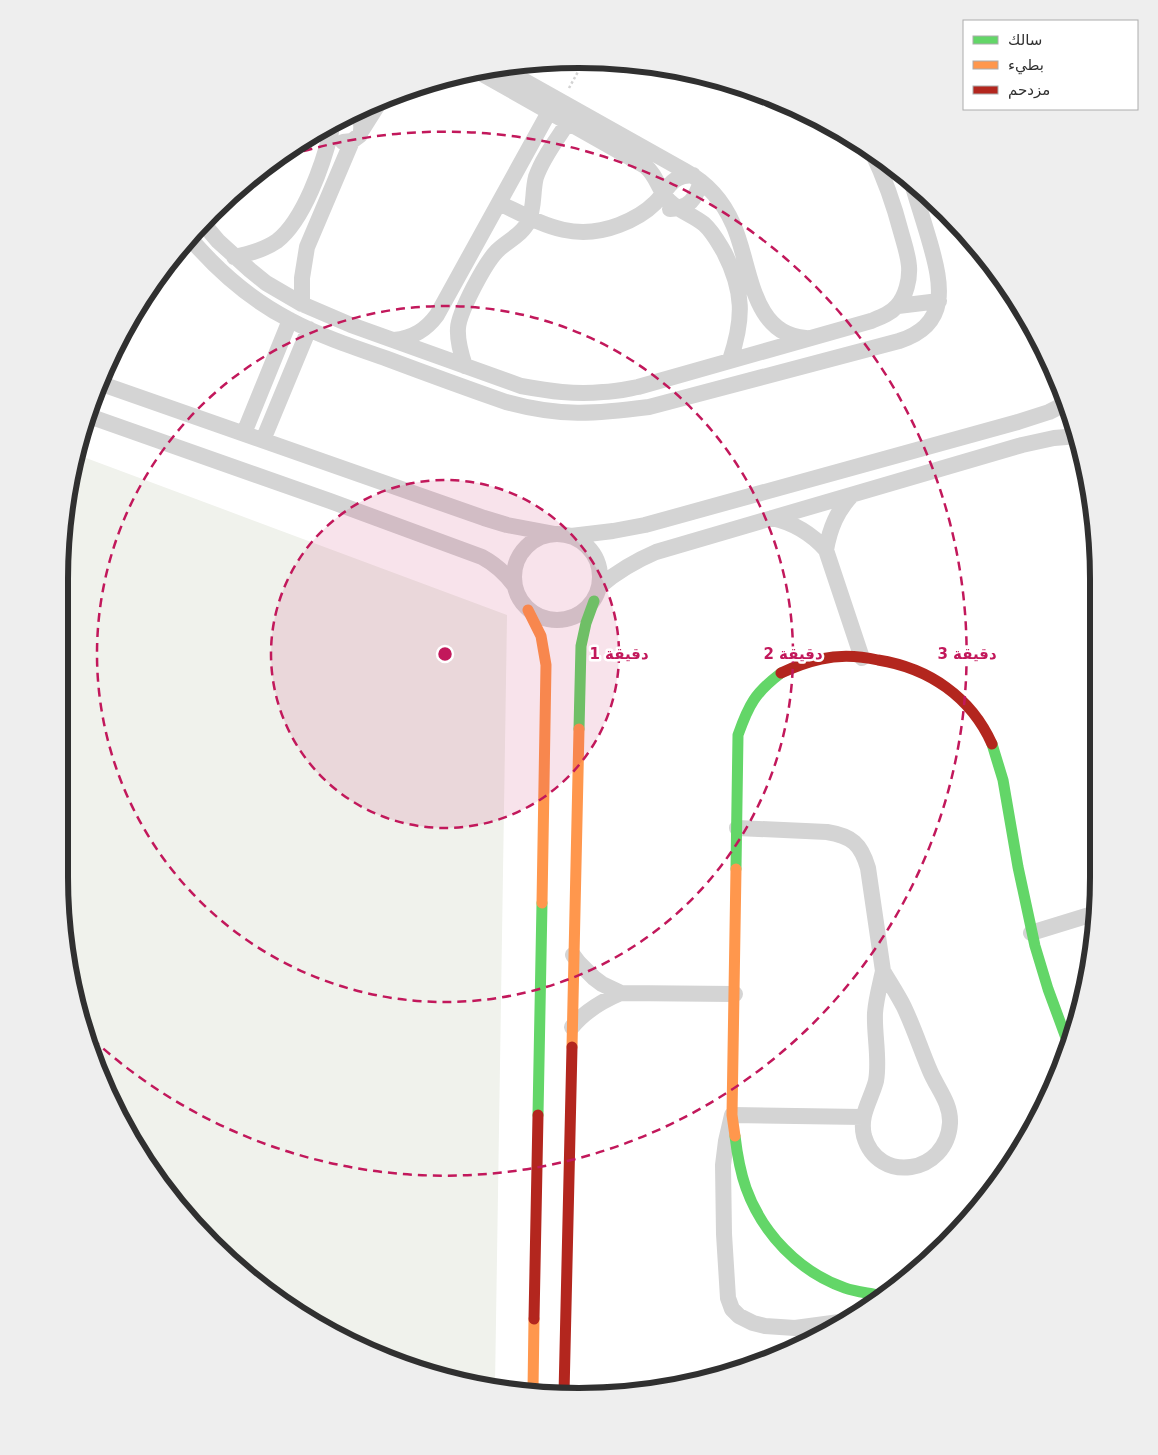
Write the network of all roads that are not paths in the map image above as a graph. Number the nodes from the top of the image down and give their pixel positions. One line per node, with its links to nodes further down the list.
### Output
1 (508, 73): 3 (street)
2 (488, 76): 3 (street)
3 (562, 109): 10 (street); 12 (street); 13 (street); 16 (street)
4 (374, 110): 8 (street)
5 (358, 117): 8 (street)
6 (332, 131): 8 (street)
7 (329, 133): 19 (street)
8 (357, 136): 21 (street)
9 (882, 168): 22 (street)
10 (697, 178): 12 (street); 14 (street); 26 (street)
11 (915, 193): 20 (street)
12 (663, 194): 14 (street); 15 (street)
13 (499, 203): 16 (street); 27 (street)
14 (678, 208): 15 (street); 29 (street)
15 (641, 214): 16 (street)
16 (530, 217): 30 (street)
17 (207, 228): 19 (street)
18 (194, 242): 23 (street)
19 (234, 256): 21 (street)
20 (939, 301): 22 (street); 34 (street)
21 (302, 304): 24 (street)
22 (898, 306): 26 (street)
23 (290, 320): 25 (street); 36 (street)
24 (351, 325): 27 (street); 28 (street)
25 (309, 329): 28 (street); 38 (street)
26 (808, 338): 29 (street)
27 (394, 340): 30 (street)
28 (344, 344): 34 (street)
29 (730, 360): 32 (street)
30 (465, 366): 32 (street)
31 (105, 385): 36 (street)
32 (605, 392): 34 (street)
33 (1060, 406): 41 (street)
34 (609, 412)
35 (94, 418): 43 (street)
36 (244, 433): 38 (street)
37 (1070, 437): 39 (street)
38 (263, 440): 41 (street)
39 (852, 495): 40 (street); 42 (street)
40 (772, 518): 42 (street); 44 (street)
41 (563, 535): 43 (street); 44 (street)
42 (826, 550): 46 (street)
43 (514, 586): 45 (street)
44 (597, 593): 45 (street); 50 (street)
45 (528, 610): 60 (street)
46 (862, 658): 47 (street); 49 (street)
47 (737, 828): 51 (street); 53 (street)
48 (1088, 915): 49 (street)
49 (1032, 933): 55 (street)
50 (573, 955): 52 (street); 54 (street)
51 (883, 972): 57 (street); 57 (street)
52 (620, 993): 53 (street); 54 (street)
53 (735, 994): 56 (street)
54 (572, 1027): 61 (street)
55 (1064, 1036)
56 (732, 1115): 57 (street); 58 (street); 59 (street)
57 (863, 1117)
58 (873, 1294)
59 (826, 1324)
60 (533, 1385)
61 (564, 1387)

